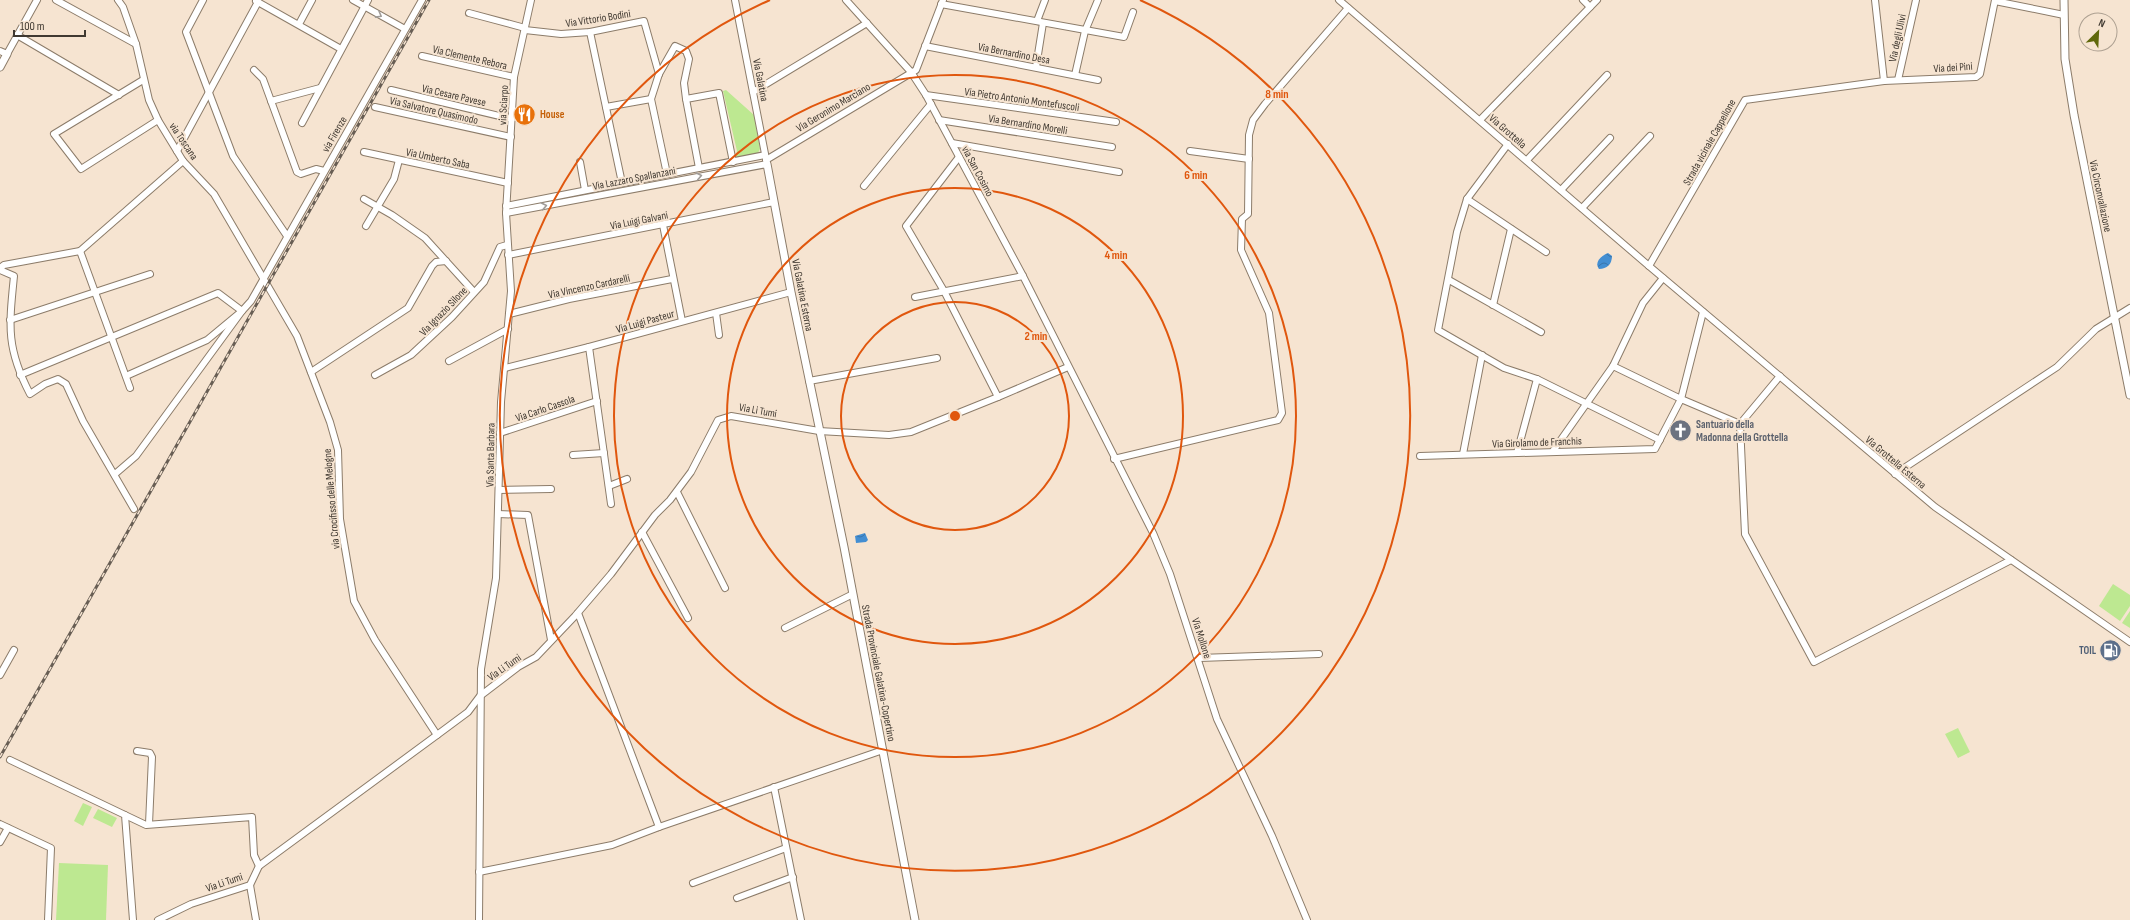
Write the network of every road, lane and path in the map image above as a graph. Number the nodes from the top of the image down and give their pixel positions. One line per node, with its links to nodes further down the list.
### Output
1 (37, 0): 36 (street)
2 (56, 0): 37 (street)
3 (118, 0): 37 (street, via Toscana)
4 (203, 0): 58 (street)
5 (312, 0): 31 (street)
6 (353, 0): 23 (street)
7 (368, 0): 23 (street)
8 (422, 0): 32 (street, via Firenze)
9 (531, 0): 33 (street, via Sciarpo)
10 (735, 0): 57 (street, Via Galatina)
11 (846, 0): 30 (street, via San Cosimo)
12 (1045, 0): 29 (street)
13 (1098, 0): 35 (street)
14 (1339, 0): 25 (street, Via Grottella)
15 (1583, 0): 24 (street)
16 (1597, 0): 24 (street)
17 (1875, 0): 54 (street)
18 (1916, 0): 53 (street, Via degli Ulivi)
19 (1995, 0): 28 (street); 53 (street, Via dei Pini)
20 (2064, 0): 28 (main road, Via Circonvallazione)
21 (256, 1): 31 (street); 58 (street)
22 (942, 2): 29 (street); 38 (street)
23 (365, 7): 32 (street, one-way to 32); 39 (street)
24 (1590, 7): 70 (street)
25 (1348, 8): 70 (street, Via Grottella); 84 (street)
26 (1133, 12): 35 (street)
27 (468, 13): 33 (street, Via Vittorio Bodini)
28 (2064, 15): 134 (main road, Via Circonvallazione)
29 (1040, 22): 35 (street); 43 (street)
30 (867, 23): 46 (street, via San Cosimo); 57 (street)
31 (299, 24): 39 (street)
32 (405, 29): 91 (street, via Firenze)
33 (525, 29): 34 (street, Via Vittorio Bodini); 50 (street, via Sciarpo)
34 (590, 32): 47 (street, Via Vittorio Bodini); 66 (street)
35 (1086, 32): 48 (street)
36 (16, 35): 41 (street); 59 (street)
37 (136, 44): 51 (street, via Toscana)
38 (925, 46): 43 (street, Via Bernardino Desa); 46 (street)
39 (341, 49): 55 (street)
40 (0, 50): 41 (street)
41 (7, 54): 44 (main road)
42 (422, 56): 50 (street, Via Clemente Rebora)
43 (1036, 67): 48 (street, Via Bernardino Desa)
44 (0, 68)
45 (254, 70): 63 (street)
46 (911, 72): 60 (street, via San Cosimo); 83 (street, Via Geronimo Marciano)
47 (659, 74): 61 (street); 62 (street)
48 (1075, 75): 52 (street, Via Bernardino Desa)
49 (1607, 75): 86 (street)
50 (514, 77): 67 (street, via Sciarpo)
51 (143, 80): 59 (street); 68 (street, via Toscana)
52 (1098, 80)
53 (1898, 80): 54 (street, Strada vicinale Cappellone)
54 (1884, 81): 115 (street, Strada vicinale Cappellone)
55 (320, 88): 63 (street); 71 (street)
56 (391, 90): 67 (street, Via Cesare Pavese)
57 (753, 92): 83 (street, Via Galatina)
58 (209, 94): 79 (street); 109 (street)
59 (119, 95): 68 (street)
60 (926, 95): 64 (street, via San Cosimo); 72 (street, Via Pietro Antonio Montefuscoli)
61 (651, 99): 66 (street); 93 (street)
62 (686, 99): 89 (street); 90 (street)
63 (271, 101): 91 (street)
64 (931, 104): 69 (street, via San Cosimo); 96 (street)
65 (375, 107): 74 (street, Via Salvatore Quasimodo)
66 (606, 108): 95 (street)
67 (512, 119): 74 (street, via Sciarpo)
68 (158, 120): 79 (street, via Toscana)
69 (940, 120): 76 (street, via San Cosimo); 78 (street, Via Bernardino Morelli)
70 (1480, 120): 77 (street, Via Grottella)
71 (302, 122)
72 (1116, 122)
73 (1650, 136): 104 (street)
74 (511, 137): 94 (street, via Sciarpo)
75 (1610, 138): 98 (street)
76 (952, 143): 82 (street, via San Cosimo); 92 (street)
77 (1508, 144): 86 (street, Via Grottella); 100 (street)
78 (1112, 147)
79 (177, 151): 87 (street, via Toscana)
80 (1190, 151): 84 (street)
81 (364, 152): 85 (street, Via Umberto Saba)
82 (959, 157): 118 (street, via San Cosimo); 123 (street)
83 (766, 159): 89 (street, Via Lazzaro Spallanzani); 101 (main road, Via Galatina Esterna); 105 (street, Via Lazzaro Spallanzani, one-way to 83)
84 (1249, 159): 173 (street)
85 (399, 160): 94 (street, Via Umberto Saba); 103 (street)
86 (1526, 160): 98 (street, Via Grottella)
87 (183, 161): 111 (street); 119 (street, via Toscana)
88 (580, 162): 97 (street)
89 (733, 162): 90 (street, Via Lazzaro Spallanzani)
90 (699, 168): 93 (street, Via Lazzaro Spallanzani)
91 (324, 171): 109 (street, via Firenze)
92 (1119, 172)
93 (668, 174): 95 (street, Via Lazzaro Spallanzani)
94 (508, 183): 102 (street, via Sciarpo)
95 (622, 183): 97 (street, Via Lazzaro Spallanzani)
96 (864, 186)
97 (585, 190): 102 (street, Via Lazzaro Spallanzani)
98 (1561, 190): 104 (street, Via Grottella)
99 (364, 199): 103 (street)
100 (1467, 199): 108 (street); 122 (street)
101 (774, 202): 107 (street, Via Luigi Galvani); 126 (main road, Via Galatina Esterna)
102 (506, 206): 105 (street, via Sciarpo)
103 (377, 207): 106 (street); 114 (street)
104 (1582, 208): 115 (street, Via Grottella)
105 (506, 213): 110 (street, Via Santa Barbara)
106 (366, 226)
107 (663, 226): 113 (street, Via Luigi Galvani); 121 (street)
108 (1510, 229): 112 (street); 128 (street)
109 (287, 236): 119 (street, via Firenze)
110 (507, 245): 113 (street, Via Santa Barbara); 125 (street, Via Ignazio Silone)
111 (80, 251): 116 (street); 124 (street)
112 (1546, 252)
113 (508, 255): 133 (street, Via Santa Barbara)
114 (446, 261): 125 (street); 150 (street)
115 (1649, 266): 120 (street, Via Grottella)
116 (0, 269): 135 (street)
117 (150, 274): 124 (street)
118 (1023, 276): 123 (street); 148 (street, via San Cosimo)
119 (264, 278): 130 (street, via Firenze); 150 (street, via Crocifisso delle Melogne)
120 (1663, 278): 131 (street, Via Grottella Esterna); 147 (street)
121 (672, 279): 133 (street, Via Vincenzo Cardarelli); 136 (street)
122 (1449, 280): 128 (street); 144 (street)
123 (944, 290): 127 (street); 159 (street)
124 (95, 292): 135 (street); 140 (street)
125 (474, 292): 152 (street, Via Ignazio Silone)
126 (791, 292): 132 (street, Via Luigi Pasteur); 156 (main road, Via Galatina Esterna)
127 (915, 298)
128 (1493, 305): 138 (street)
129 (2130, 308): 134 (street)
130 (242, 311): 140 (street); 141 (street); 142 (street)
131 (1703, 312): 154 (street, Via Grottella Esterna); 160 (street)
132 (716, 313): 136 (street, Via Luigi Pasteur); 139 (street)
133 (509, 314): 137 (street, Via Santa Barbara)
134 (2114, 317): 158 (main road, Via Circonvallazione); 175 (street)
135 (10, 320): 151 (street)
136 (682, 321): 143 (street, Via Luigi Pasteur)
137 (508, 329): 146 (street); 149 (street, Via Santa Barbara)
138 (1540, 332)
139 (719, 335)
140 (111, 337): 151 (street); 153 (street)
141 (201, 342): 142 (street); 153 (street)
142 (219, 343): 174 (street)
143 (589, 347): 149 (street, Via Luigi Pasteur); 161 (street)
144 (1482, 355): 155 (street); 170 (street)
145 (937, 358): 156 (street)
146 (449, 360)
147 (1613, 366): 160 (street); 162 (street)
148 (1068, 367): 159 (street, Via Li Tumi); 173 (street, Via Mollone)
149 (505, 368): 165 (street, Via Santa Barbara)
150 (311, 372): 198 (street, via Crocifisso delle Melogne)
151 (20, 375): 174 (street)
152 (376, 375)
153 (126, 376): 157 (street)
154 (1780, 376): 163 (street); 175 (street, Via Grottella Esterna)
155 (1537, 379): 162 (street); 169 (street)
156 (809, 381): 164 (main road, Via Galatina Esterna)
157 (130, 388)
158 (2130, 395)
159 (998, 397): 164 (street, Via Li Tumi)
160 (1681, 399): 163 (street); 166 (street)
161 (597, 401): 165 (street, Via Carlo Cassola); 168 (street)
162 (1587, 403): 166 (street); 167 (street)
163 (1740, 424): 185 (street)
164 (820, 431): 180 (street, Via Li Tumi); 187 (main road, Strada Provinciale Galatina-Copertino)
165 (500, 433): 179 (street, Via Santa Barbara)
166 (1660, 440): 167 (street, Via Girolamo de Franchis)
167 (1553, 451): 169 (street, Via Girolamo de Franchis)
168 (604, 453): 171 (street); 177 (street)
169 (1517, 453): 170 (street, Via Girolamo de Franchis)
170 (1463, 454): 172 (street, Via Girolamo de Franchis)
171 (573, 455)
172 (1420, 456)
173 (1114, 459): 195 (street, Via Mollone)
174 (114, 474): 182 (street)
175 (1895, 474): 185 (street, Via Grottella Esterna)
176 (627, 479): 177 (street)
177 (609, 486): 181 (street)
178 (551, 489): 179 (street)
179 (499, 490): 183 (street, Via Santa Barbara)
180 (677, 492): 184 (street, Via Li Tumi); 186 (street)
181 (611, 504)
182 (134, 509)
183 (498, 514): 191 (street); 197 (street, Via Santa Barbara)
184 (642, 532): 188 (street, Via Li Tumi); 189 (street)
185 (2011, 560): 192 (street, Via Grottella Esterna)
186 (725, 588)
187 (853, 594): 190 (street); 199 (main road, Strada Provinciale Galatina-Copertino)
188 (578, 613): 191 (street, Via Li Tumi); 206 (street)
189 (688, 618)
190 (785, 628)
191 (550, 640): 197 (street, Via Li Tumi)
192 (2130, 642)
193 (14, 650): 196 (street)
194 (1319, 654): 195 (street)
195 (1199, 658): 223 (street, Via Mollone)
196 (0, 675)
197 (480, 696): 198 (street, Via Li Tumi); 211 (street, Via Santa Barbara)
198 (437, 735): 210 (street, Via Li Tumi)
199 (883, 750): 202 (street); 222 (main road, Strada Provinciale Galatina-Copertino)
200 (137, 751): 205 (street)
201 (10, 760): 203 (street)
202 (774, 787): 206 (street); 209 (street)
203 (125, 815): 205 (street); 217 (street)
204 (0, 824): 207 (street)
205 (149, 824): 210 (street)
206 (659, 827): 211 (street)
207 (8, 828): 208 (street); 216 (street)
208 (0, 842)
209 (786, 848): 212 (street); 213 (street)
210 (259, 866): 214 (street, Via Li Tumi)
211 (479, 872): 220 (street, Via Santa Barbara)
212 (793, 877): 215 (street); 221 (street)
213 (693, 883)
214 (250, 885): 218 (street, Via Li Tumi); 219 (street)
215 (737, 898)
216 (48, 920)
217 (133, 920)
218 (158, 920)
219 (256, 920)
220 (479, 920)
221 (801, 920)
222 (915, 920)
223 (1307, 920)

